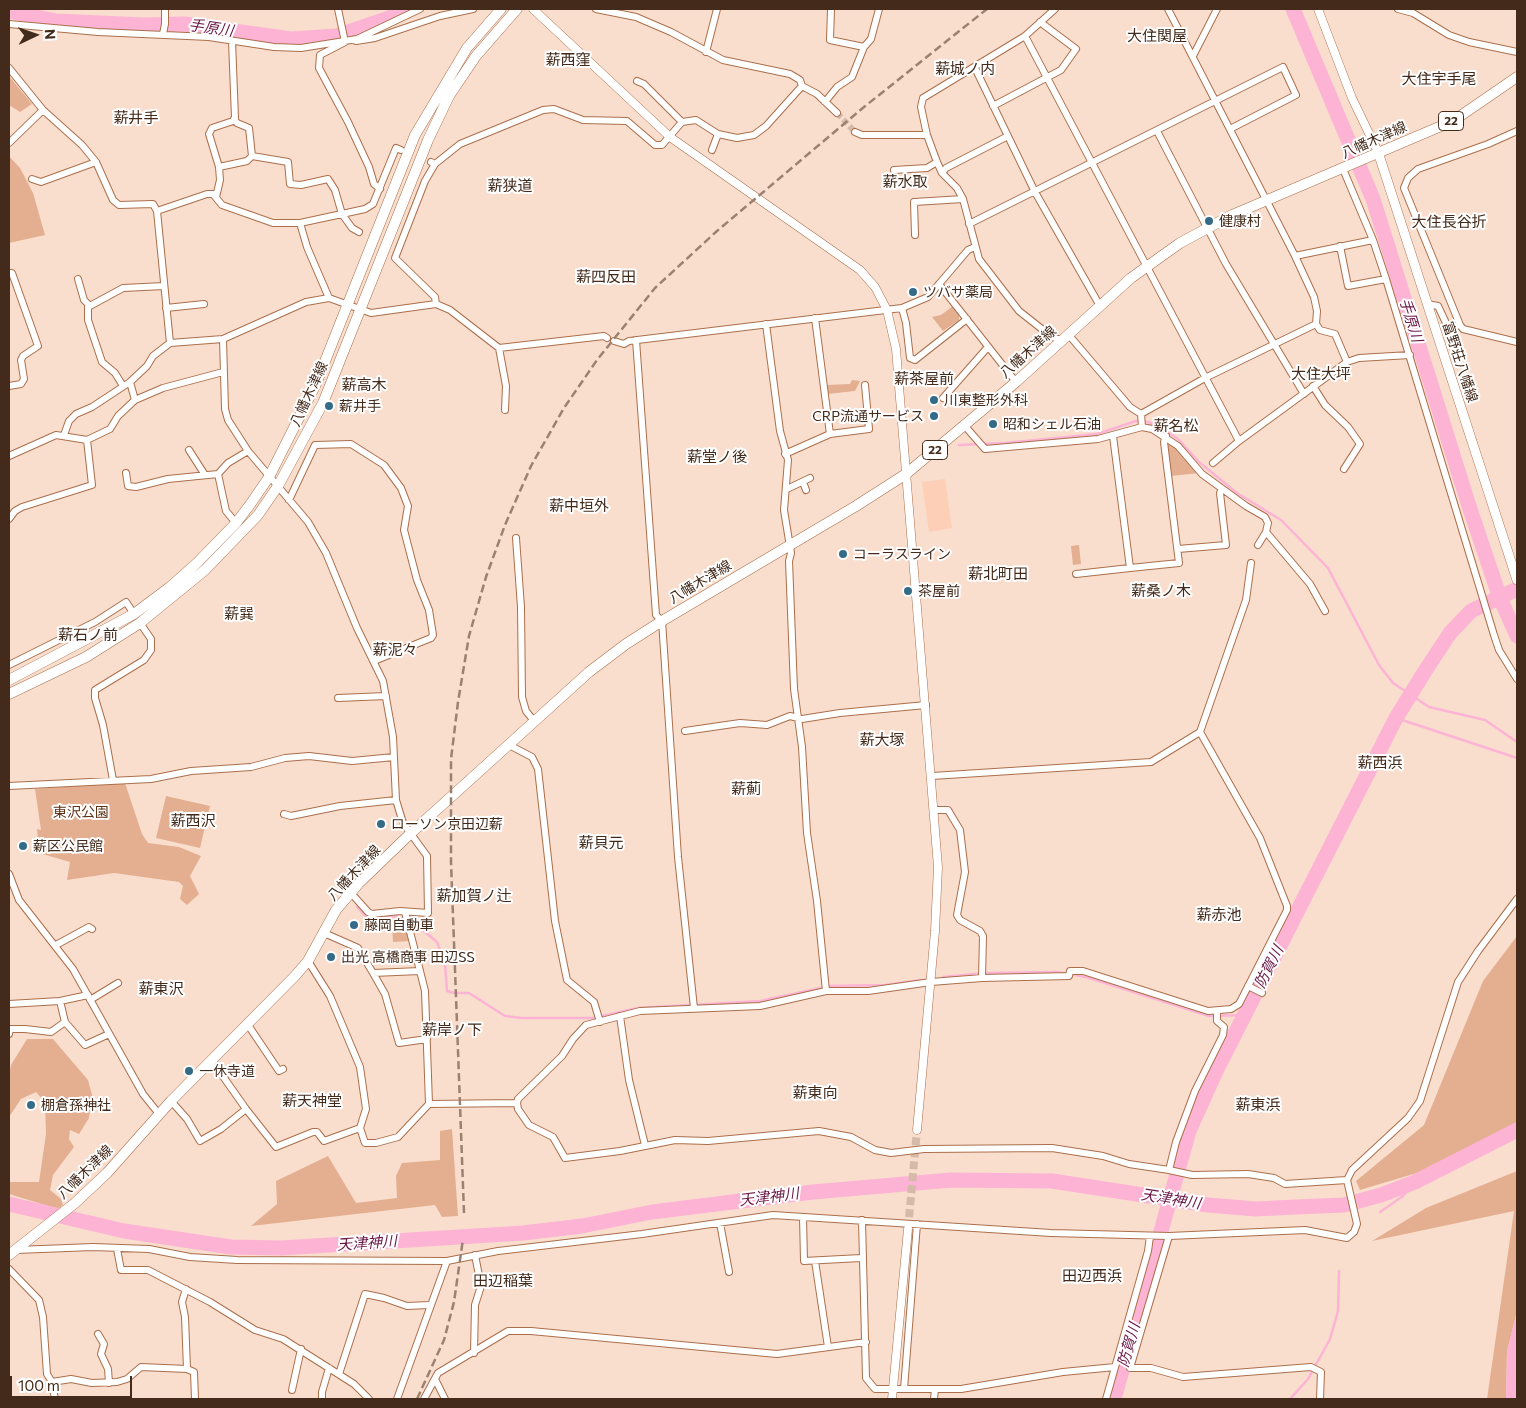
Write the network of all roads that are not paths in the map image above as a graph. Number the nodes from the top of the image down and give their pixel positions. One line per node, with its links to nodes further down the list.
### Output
1 (164, 9): 19 (street)
2 (338, 9): 21 (street)
3 (420, 9): 22 (street)
4 (473, 9): 22 (street)
5 (501, 9): 89 (main road, 八幡木津線)
6 (517, 9): 93 (main road, 八幡木津線)
7 (533, 9): 47 (street)
8 (596, 9): 25 (street)
9 (717, 9): 25 (street)
10 (831, 9): 24 (street)
11 (879, 9): 24 (street)
12 (1055, 9): 17 (street)
13 (1168, 9): 27 (street)
14 (1217, 9): 27 (street)
15 (1318, 9): 52 (street)
16 (1398, 9): 26 (street)
17 (1040, 22): 20 (street); 31 (street)
18 (9, 24): 19 (street)
19 (163, 34): 23 (street)
20 (1025, 36): 29 (street); 31 (street)
21 (344, 40): 22 (street); 23 (street); 62 (street)
22 (352, 40)
23 (232, 41): 39 (street)
24 (864, 47): 35 (street)
25 (706, 52): 33 (street)
26 (1517, 52)
27 (1193, 56): 34 (street)
28 (9, 68): 37 (street)
29 (975, 68): 36 (street); 46 (street)
30 (1517, 77): 52 (main road, 八幡木津線 / 22)
31 (1047, 79): 36 (street); 56 (street)
32 (636, 81): 40 (street)
33 (802, 86): 35 (street); 45 (street)
34 (1214, 100): 41 (street); 41 (street); 42 (street)
35 (826, 102): 38 (street)
36 (993, 106): 48 (street)
37 (43, 110): 49 (street); 54 (street)
38 (836, 113)
39 (234, 119): 53 (street); 57 (street)
40 (682, 122): 45 (street); 47 (street)
41 (1230, 129): 66 (street)
42 (1157, 131): 56 (street); 71 (street)
43 (1517, 131): 99 (street)
44 (855, 132): 46 (street)
45 (718, 134): 51 (street)
46 (927, 134): 55 (street)
47 (670, 136): 86 (street); 94 (street)
48 (1008, 136): 60 (street); 63 (street)
49 (9, 143)
50 (401, 150): 62 (street)
51 (712, 150)
52 (1374, 154): 58 (main road, 八幡木津線 / 22); 87 (main road, 富野荘八幡線)
53 (252, 156): 57 (street); 68 (street)
54 (96, 162): 61 (street); 67 (street)
55 (936, 162): 59 (street); 60 (street)
56 (1093, 164): 63 (street); 78 (street)
57 (219, 167): 64 (street)
58 (1345, 168): 66 (main road, 八幡木津線 / 22); 74 (street)
59 (894, 170)
60 (942, 173): 65 (street)
61 (32, 179)
62 (380, 189): 68 (street)
63 (1034, 192): 70 (street); 90 (street)
64 (216, 197): 67 (street); 69 (street)
65 (963, 199): 70 (street); 73 (street)
66 (1266, 200): 71 (main road, 八幡木津線 / 22); 77 (street)
67 (157, 211): 83 (street)
68 (342, 214): 69 (street); 72 (street)
69 (300, 223): 84 (street)
70 (969, 224): 76 (street)
71 (1206, 228): 78 (main road, 八幡木津線 / 22); 105 (street)
72 (359, 232)
73 (915, 234)
74 (1373, 240): 75 (street); 81 (street)
75 (1340, 246): 77 (street); 81 (street)
76 (975, 247): 82 (street); 100 (street)
77 (1295, 256): 98 (street)
78 (1146, 267): 90 (main road, 八幡木津線 / 22); 111 (street)
79 (9, 274): 115 (street)
80 (78, 279): 88 (street)
81 (1386, 279): 108 (street)
82 (939, 284): 92 (street); 96 (street)
83 (164, 286): 88 (street); 91 (street)
84 (329, 298): 89 (street); 101 (street)
85 (204, 304): 91 (street)
86 (436, 304): 93 (street); 107 (street)
87 (1427, 304): 99 (street); 158 (main road, 富野荘八幡線)
88 (89, 305): 116 (street)
89 (348, 305): 93 (street); 140 (main road, 八幡木津線)
90 (1100, 306): 100 (main road, 八幡木津線 / 22)
91 (166, 308): 104 (street)
92 (902, 308): 94 (street); 96 (street)
93 (360, 309): 143 (main road, 八幡木津線)
94 (887, 310): 95 (street); 138 (street)
95 (815, 318): 97 (street); 125 (street)
96 (967, 319): 106 (street)
97 (766, 324): 102 (street); 132 (street)
98 (1316, 324): 105 (street); 109 (street)
99 (1460, 325): 103 (street)
100 (1065, 337): 113 (main road, 八幡木津線 / 22); 122 (street)
101 (223, 339): 104 (street); 110 (street)
102 (636, 340): 107 (street); 161 (street)
103 (1517, 342)
104 (170, 343): 112 (street)
105 (1273, 345): 111 (street); 118 (street)
106 (988, 346): 113 (street); 119 (street)
107 (499, 348): 121 (street)
108 (1410, 355): 109 (street); 165 (street)
109 (1347, 362): 117 (street)
110 (223, 372): 120 (street); 131 (street)
111 (1205, 378): 122 (street); 129 (street)
112 (130, 382): 116 (street); 120 (street)
113 (1016, 382): 123 (main road, 八幡木津線 / 22)
114 (864, 385): 125 (street)
115 (9, 386)
116 (123, 386): 124 (street)
117 (1313, 386): 118 (street); 135 (street)
118 (1304, 394): 129 (street)
119 (943, 398)
120 (135, 400): 128 (street)
121 (505, 410)
122 (1141, 421): 126 (street); 127 (street)
123 (964, 425): 126 (street); 138 (main road, 八幡木津線 / 22)
124 (64, 434): 128 (street); 133 (street)
125 (830, 434): 132 (street)
126 (1113, 436): 156 (street)
127 (1166, 436): 145 (street); 154 (street)
128 (87, 440): 148 (street)
129 (1239, 441): 134 (street)
130 (189, 450): 139 (street)
131 (248, 451): 137 (street); 140 (street)
132 (785, 454): 144 (street)
133 (9, 456)
134 (1213, 463)
135 (1344, 469)
136 (126, 473): 139 (street)
137 (218, 474): 139 (street); 149 (street)
138 (906, 474): 153 (main road, 八幡木津線 / 22); 170 (street)
139 (205, 475)
140 (269, 477): 143 (street); 149 (main road, 八幡木津線)
141 (810, 478): 142 (street)
142 (803, 482): 144 (street); 146 (street)
143 (278, 486): 147 (street); 162 (main road, 八幡木津線)
144 (786, 489): 153 (street)
145 (1222, 489): 150 (street); 154 (street)
146 (806, 490)
147 (289, 500): 163 (street); 163 (street)
148 (9, 519)
149 (236, 524): 160 (main road, 八幡木津線)
150 (1266, 532): 152 (street); 159 (street)
151 (516, 538): 172 (street)
152 (1258, 545)
153 (790, 546): 161 (main road, 八幡木津線 / 22); 171 (street)
154 (1178, 549): 156 (street)
155 (1251, 563): 174 (street)
156 (1130, 568): 157 (street)
157 (1076, 574)
158 (1517, 580)
159 (1325, 611)
160 (134, 614): 164 (street); 166 (main road, 八幡木津線)
161 (662, 621): 172 (main road, 八幡木津線 / 22); 204 (street)
162 (140, 623): 167 (main road, 八幡木津線); 178 (street)
163 (374, 661): 168 (street)
164 (9, 665)
165 (1517, 679)
166 (9, 680)
167 (9, 694)
168 (386, 696): 169 (street); 176 (street)
169 (338, 698)
170 (926, 705): 171 (street); 177 (street)
171 (796, 718): 173 (street); 199 (street)
172 (534, 721): 175 (main road, 八幡木津線 / 22)
173 (685, 731)
174 (1200, 732): 177 (street); 198 (street)
175 (509, 745): 183 (main road, 八幡木津線 / 22); 207 (street)
176 (394, 758): 178 (street); 180 (street)
177 (932, 776): 181 (street)
178 (113, 780): 179 (street)
179 (9, 786)
180 (396, 800): 182 (street); 183 (street)
181 (935, 810): 195 (street); 196 (street)
182 (284, 814)
183 (410, 834): 186 (main road, 八幡木津線 / 22); 188 (street)
184 (9, 874): 185 (street)
185 (10, 883): 191 (street)
186 (351, 893): 188 (street); 190 (main road, 八幡木津線 / 22)
187 (1517, 900): 224 (street)
188 (405, 912): 193 (street)
189 (92, 929): 191 (street)
190 (324, 933): 192 (main road, 八幡木津線 / 22); 194 (street)
191 (56, 946): 201 (street)
192 (308, 961): 209 (main road, 八幡木津線 / 22); 220 (street)
193 (420, 971): 194 (street); 212 (street)
194 (373, 973): 212 (street)
195 (982, 974): 196 (street); 205 (street)
196 (931, 982): 199 (street); 221 (street)
197 (118, 983): 201 (street)
198 (1250, 986): 200 (street); 205 (street)
199 (826, 988): 204 (street)
200 (1262, 993)
201 (89, 998): 202 (street); 211 (street)
202 (60, 1001): 203 (street); 208 (street)
203 (9, 1004)
204 (694, 1006): 206 (street)
205 (1217, 1011): 223 (street)
206 (620, 1016): 207 (street); 222 (street)
207 (600, 1019): 216 (street)
208 (64, 1022): 210 (street); 211 (street)
209 (248, 1025): 213 (main road, 八幡木津線 / 22); 214 (street)
210 (9, 1034)
211 (109, 1034): 219 (street)
212 (427, 1039): 217 (street)
213 (209, 1063): 215 (main road, 八幡木津線 / 22); 218 (street)
214 (283, 1069)
215 (171, 1101): 218 (street); 219 (main road, 八幡木津線 / 22)
216 (517, 1103): 217 (street); 222 (street)
217 (429, 1104): 220 (street)
218 (246, 1109): 220 (street)
219 (159, 1114): 233 (main road, 八幡木津線 / 22)
220 (360, 1128)
221 (917, 1130)
222 (645, 1145): 223 (street)
223 (1169, 1170): 224 (street)
224 (1347, 1180): 231 (street)
225 (803, 1217): 226 (street); 227 (street); 237 (street)
226 (862, 1220): 228 (street); 235 (street)
227 (720, 1223): 234 (street); 239 (street)
228 (917, 1224): 230 (street); 255 (street)
229 (908, 1229): 254 (street)
230 (1150, 1236): 231 (street); 247 (street)
231 (1169, 1236): 268 (street)
232 (117, 1249): 233 (street); 236 (street); 240 (street)
233 (11, 1254)
234 (476, 1255): 236 (street); 246 (street)
235 (861, 1258): 237 (street); 243 (street)
236 (447, 1260): 241 (street)
237 (815, 1261): 244 (street)
238 (9, 1269): 252 (street)
239 (729, 1272)
240 (186, 1289): 245 (street); 249 (street)
241 (429, 1306): 250 (street); 262 (street)
242 (98, 1334): 253 (street)
243 (866, 1342): 244 (street); 254 (street)
244 (828, 1347): 246 (street)
245 (300, 1349): 248 (street); 257 (street)
246 (474, 1353): 251 (street)
247 (1116, 1367): 256 (street); 267 (street)
248 (329, 1368): 250 (street); 260 (street)
249 (187, 1369): 253 (street); 259 (street)
250 (339, 1374): 261 (street)
251 (435, 1379): 263 (street); 264 (street)
252 (52, 1382): 253 (street); 258 (street)
253 (109, 1383)
254 (893, 1388): 255 (street); 265 (street)
255 (904, 1389): 256 (street)
256 (935, 1389): 266 (street)
257 (292, 1390)
258 (55, 1399)
259 (195, 1399)
260 (322, 1399)
261 (369, 1399)
262 (397, 1399)
263 (424, 1399)
264 (445, 1399)
265 (892, 1399)
266 (934, 1399)
267 (1106, 1399)
268 (1320, 1399)

